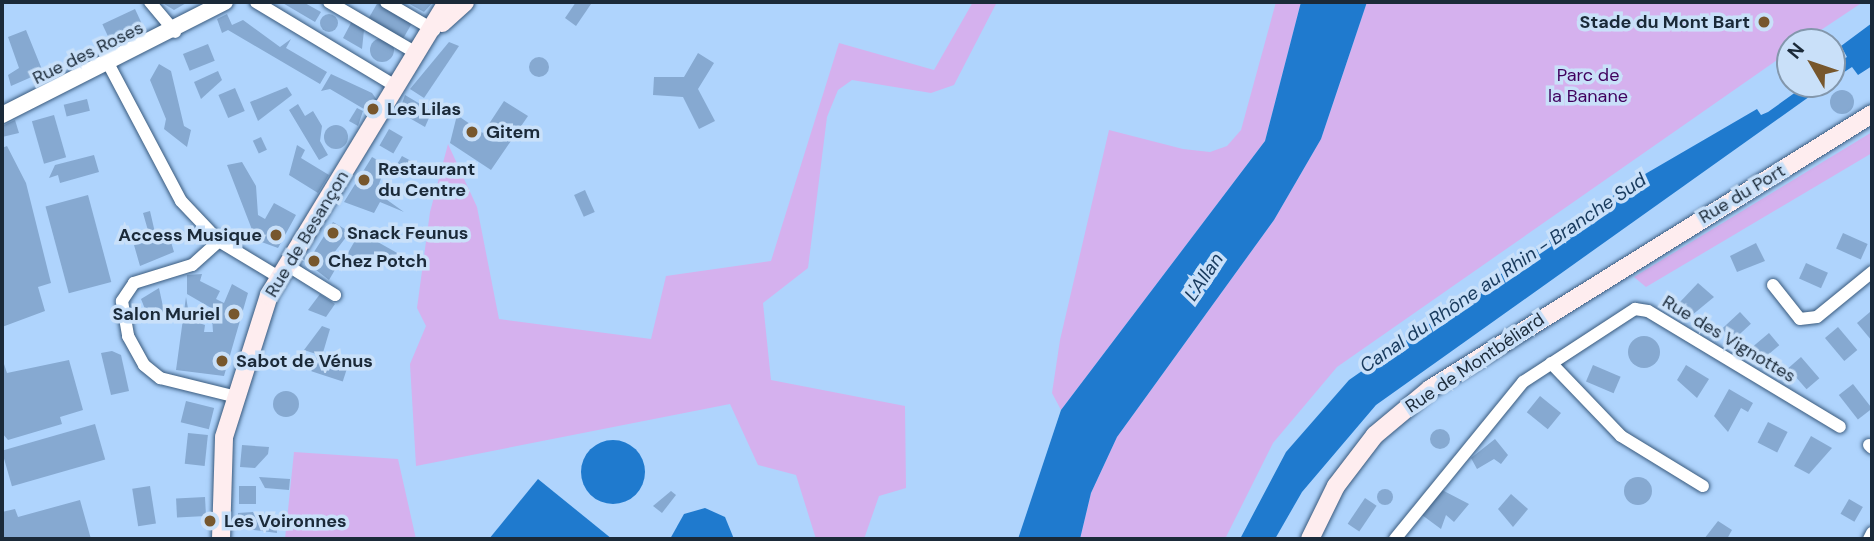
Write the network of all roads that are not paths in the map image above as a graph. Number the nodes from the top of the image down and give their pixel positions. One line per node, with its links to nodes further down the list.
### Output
1 (150, 2): 9 (street)
2 (225, 2): 9 (street, Rue des Roses)
3 (256, 2): 12 (street)
4 (329, 2): 10 (street)
5 (386, 2): 8 (street)
6 (447, 2): 8 (main road, Rue de Besançon)
7 (465, 2): 8 (main road, Rue de Besançon)
8 (433, 30): 10 (main road, Rue de Besançon)
9 (175, 32): 11 (street, Rue des Roses)
10 (418, 54): 12 (main road, Rue de Besançon)
11 (109, 65): 14 (street, Rue des Roses); 15 (street)
12 (397, 87): 16 (main road, Rue de Besançon)
13 (1872, 114): 17 (main road, Rue du Port)
14 (2, 115)
15 (219, 242): 16 (street); 22 (street)
16 (281, 270): 20 (street); 22 (main road, Rue de Besançon)
17 (1611, 272): 27 (main road, Rue de Montbéliard)
18 (1872, 273): 19 (street)
19 (1773, 285)
20 (335, 295)
21 (1551, 363): 23 (street, Rue des Vignottes); 24 (street); 28 (street, Rue des Vignottes)
22 (233, 396): 26 (main road, Rue de Besançon)
23 (1840, 427)
24 (1703, 486)
25 (1872, 533): 29 (street)
26 (221, 539)
27 (1310, 539)
28 (1395, 539)
29 (1868, 539)

